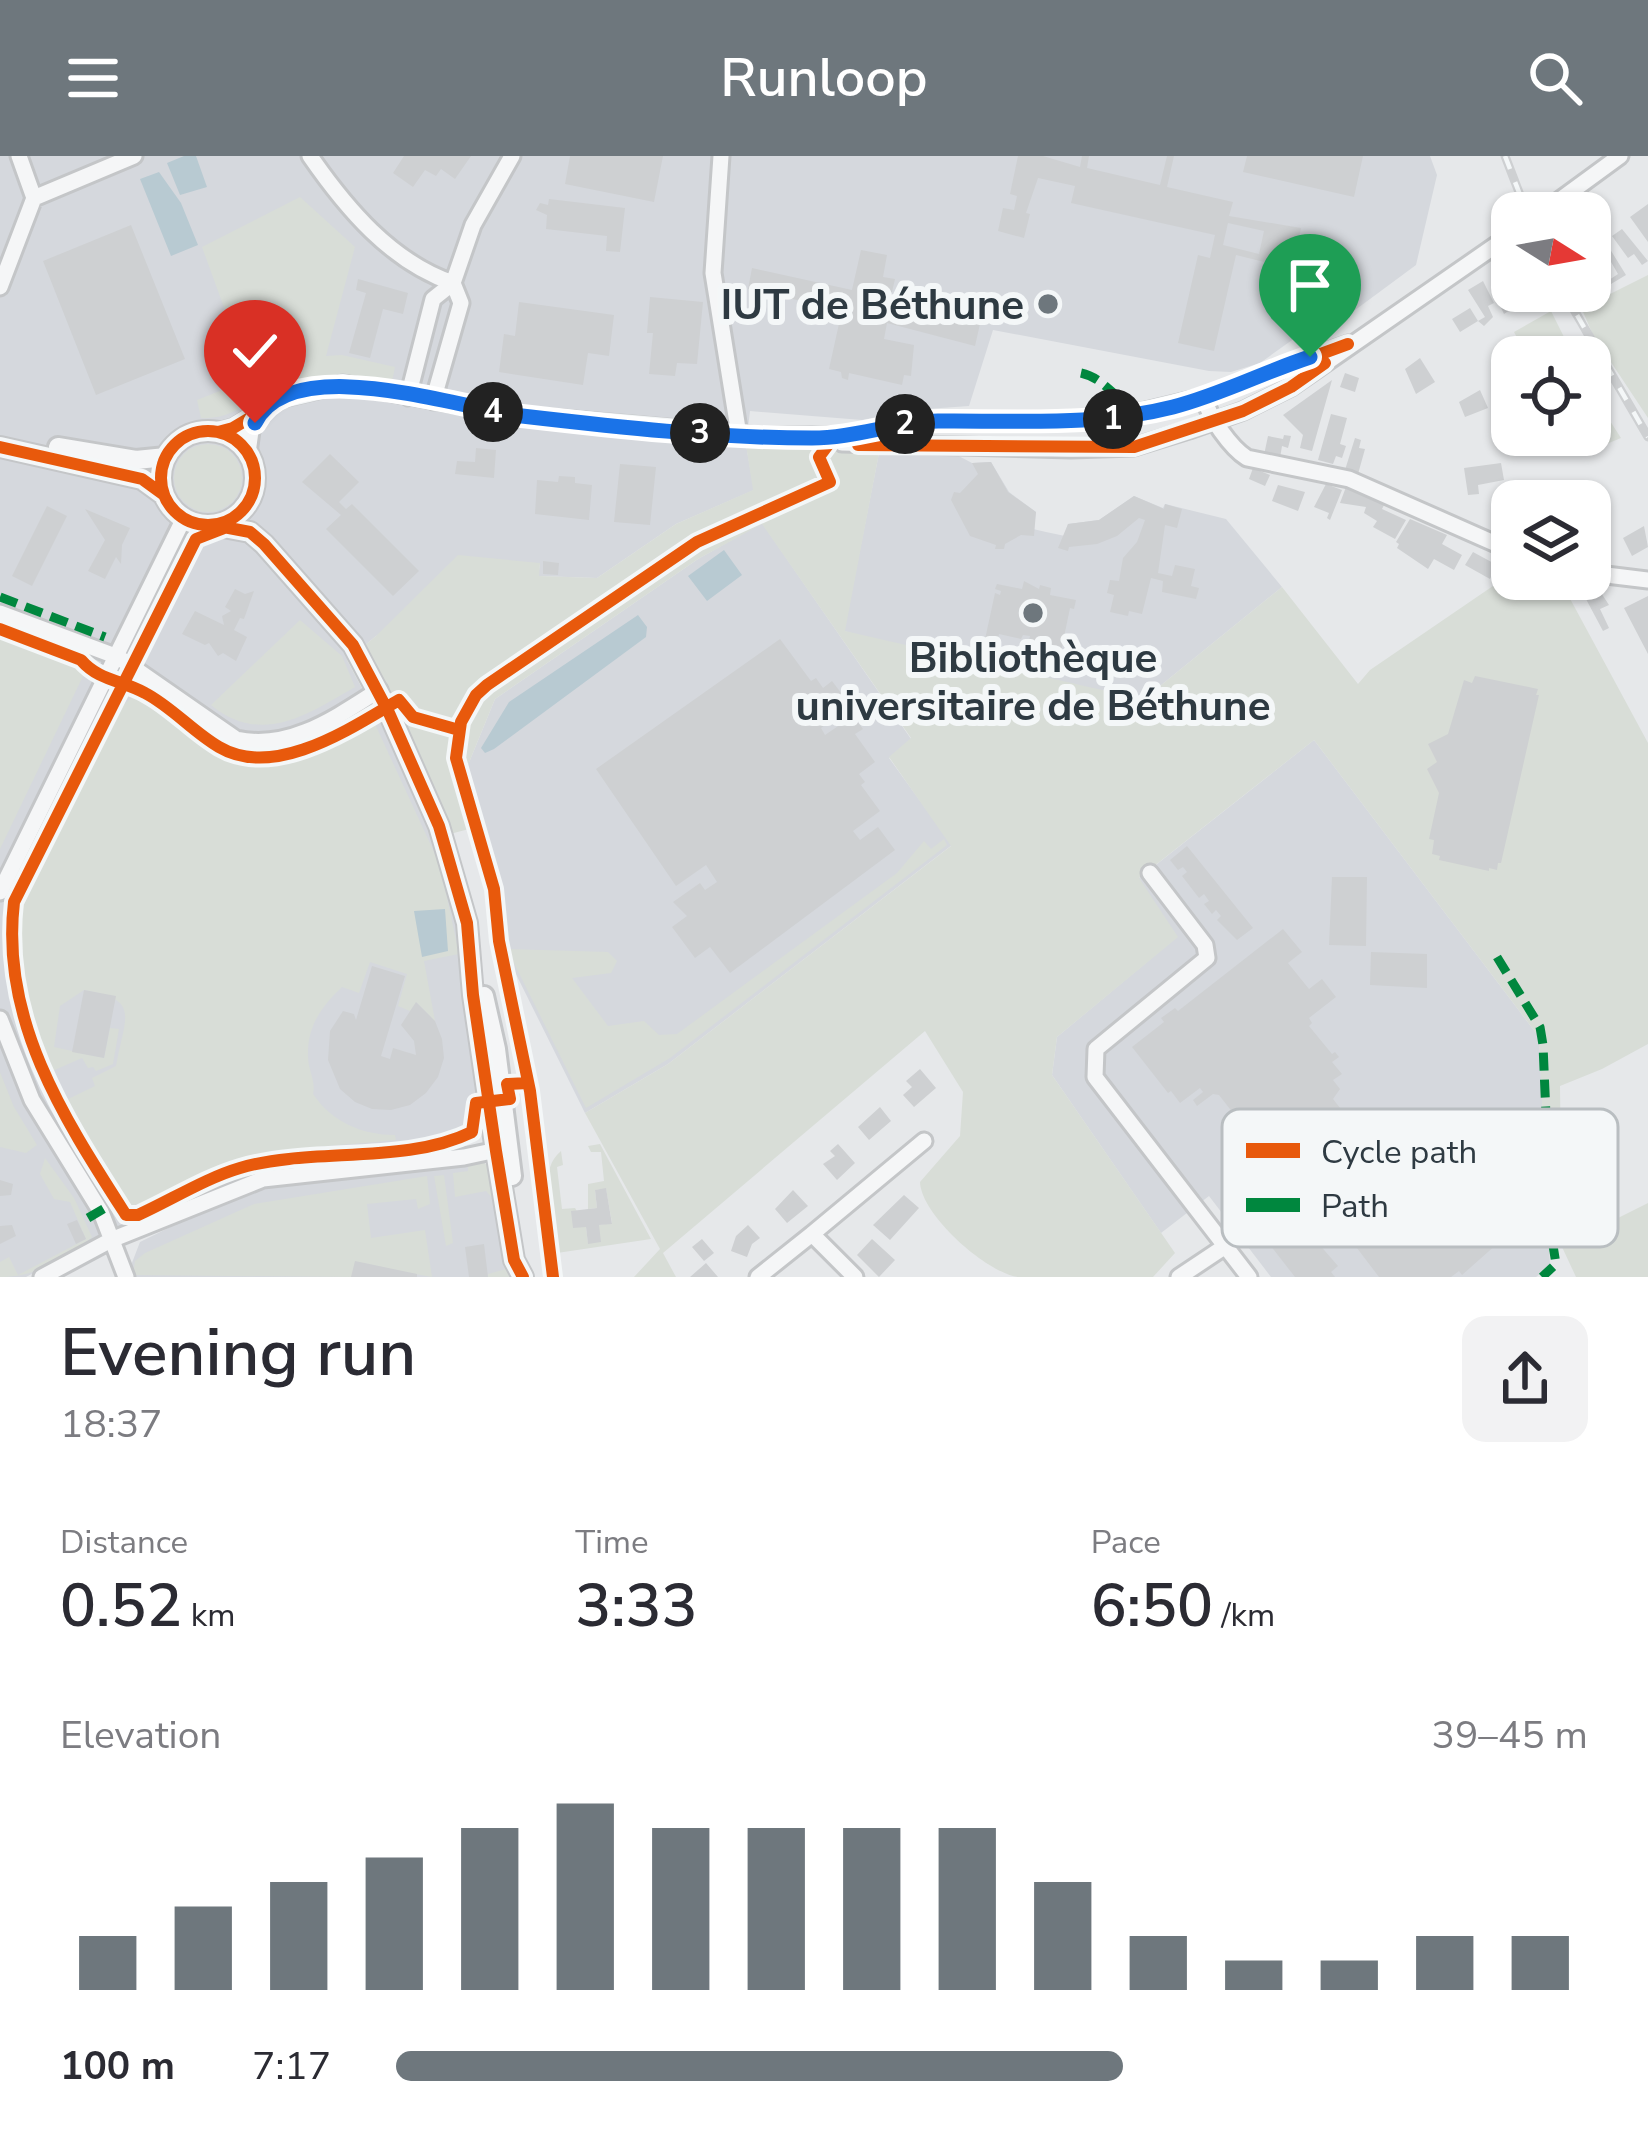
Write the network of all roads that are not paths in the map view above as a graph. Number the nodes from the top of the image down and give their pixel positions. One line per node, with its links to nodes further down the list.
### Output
1 (19, 156): 8 (street)
2 (134, 156): 8 (street)
3 (310, 156): 10 (street)
4 (512, 156): 10 (street)
5 (722, 156): 22 (street)
6 (1620, 156): 7 (street)
7 (1571, 192)
8 (34, 198): 11 (street)
9 (1491, 248): 12 (street)
10 (452, 283): 13 (street); 15 (street)
11 (0, 287)
12 (1348, 344): 14 (street); 17 (street)
13 (408, 397): 15 (street); 16 (street)
14 (1204, 397): 17 (street); 23 (street)
15 (433, 401): 22 (street)
16 (260, 412): 19 (street); 25 (street)
17 (1217, 420): 20 (street); 32 (street)
18 (1140, 429): 20 (street)
19 (218, 432): 25 (street); 26 (street)
20 (1175, 433): 23 (street)
21 (0, 435): 26 (street)
22 (739, 435): 23 (street)
23 (816, 438)
24 (0, 447): 27 (street)
25 (248, 453): 28 (street)
26 (166, 457): 27 (street)
27 (164, 494): 29 (street)
28 (249, 500): 30 (street); 31 (street)
29 (184, 518): 30 (street); 36 (street)
30 (213, 525): 31 (street)
31 (250, 532): 37 (street)
32 (1491, 541)
33 (1611, 576): 34 (street)
34 (1648, 580)
35 (0, 614): 36 (street)
36 (118, 657): 37 (street); 39 (street)
37 (379, 690): 42 (street)
38 (1150, 873): 45 (street)
39 (0, 892)
40 (0, 1018): 44 (street)
41 (923, 1141): 43 (street)
42 (502, 1149): 44 (street); 50 (street)
43 (812, 1234): 51 (street); 52 (street)
44 (111, 1240): 48 (street); 49 (street)
45 (1222, 1243)
46 (1223, 1247): 53 (street)
47 (1225, 1247): 54 (street)
48 (42, 1277)
49 (126, 1277)
50 (523, 1277)
51 (758, 1277)
52 (855, 1277)
53 (1179, 1277)
54 (1249, 1277)

